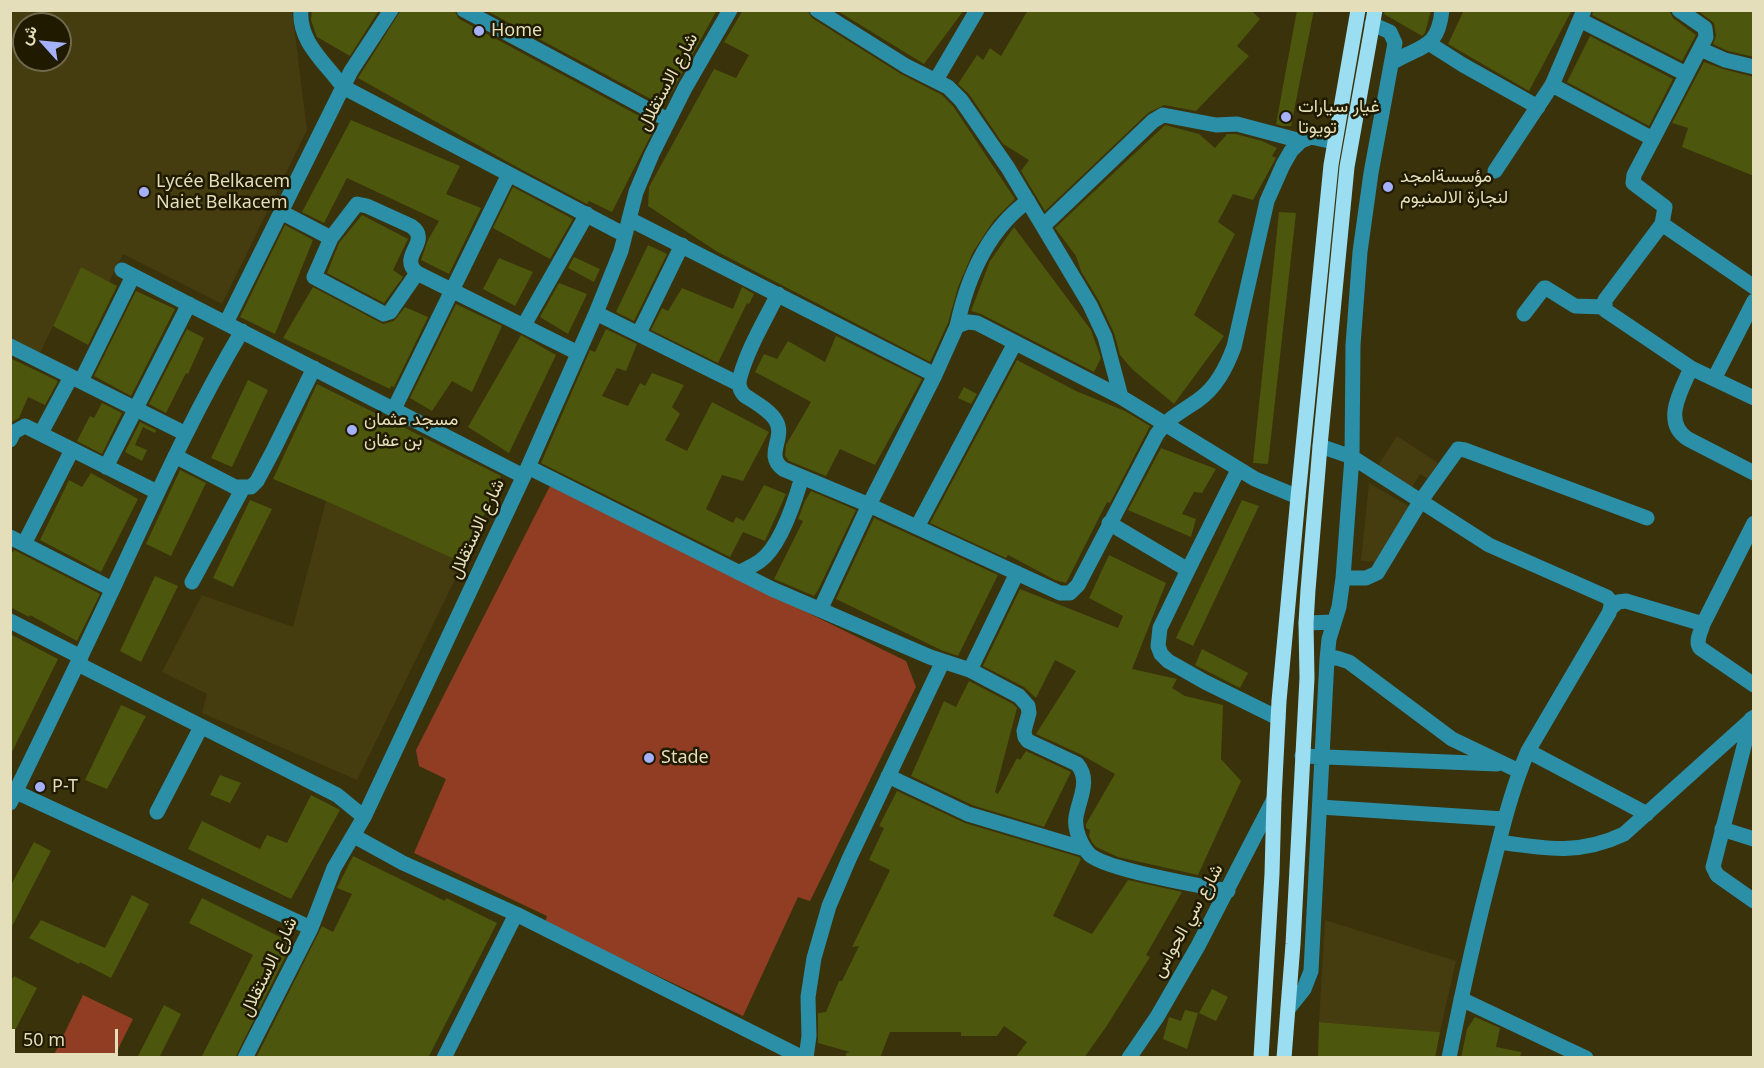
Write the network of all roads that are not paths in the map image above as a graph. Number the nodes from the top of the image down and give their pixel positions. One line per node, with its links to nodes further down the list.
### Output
1 (301, 10): 19 (street)
2 (391, 10): 19 (street)
3 (464, 10): 21 (street)
4 (730, 10): 21 (street, شارع الاستقلال)
5 (817, 10): 17 (street)
6 (977, 10): 17 (street)
7 (1358, 10): 24 (main road)
8 (1442, 10): 12 (street)
9 (1679, 10): 13 (street)
10 (1582, 15): 16 (street); 18 (street)
11 (1374, 17): 14 (street); 67 (main road)
12 (1430, 44): 14 (street); 20 (street)
13 (1700, 49): 15 (street); 16 (street)
14 (1393, 62): 70 (street)
15 (1754, 68)
16 (1686, 74): 22 (street)
17 (936, 80): 27 (street)
18 (1552, 85): 20 (street); 22 (street)
19 (343, 87): 26 (street); 28 (street)
20 (1538, 107): 25 (street)
21 (668, 120): 30 (street, شارع الاستقلال)
22 (1653, 139): 31 (street)
23 (1301, 141): 24 (street); 32 (street); 63 (street)
24 (1335, 142): 78 (main road)
25 (1495, 171)
26 (509, 174): 29 (street); 38 (street)
27 (1028, 201): 32 (street); 47 (street)
28 (281, 212): 34 (street); 45 (street)
29 (586, 214): 33 (street); 46 (street)
30 (629, 219): 33 (street, شارع الاستقلال); 35 (street)
31 (1662, 224): 37 (street); 42 (street)
32 (1043, 226): 59 (street)
33 (625, 235): 43 (street, شارع الاستقلال)
34 (331, 238): 36 (street); 36 (street)
35 (682, 245): 39 (street); 49 (street)
36 (417, 273): 38 (street)
37 (1754, 287)
38 (454, 290): 46 (street); 62 (street)
39 (778, 294): 55 (street); 58 (street)
40 (1754, 301): 57 (street)
41 (189, 304): 45 (street); 56 (street); 61 (street)
42 (1604, 308): 44 (street); 54 (street)
43 (596, 313): 49 (street); 52 (street, شارع الاستقلال)
44 (1524, 314)
45 (226, 323): 48 (street)
46 (524, 325): 52 (street)
47 (957, 326): 50 (street); 55 (street)
48 (242, 331): 53 (street); 66 (street)
49 (639, 333): 58 (street)
50 (1016, 343): 59 (street); 84 (street)
51 (10, 346): 56 (street)
52 (578, 353): 73 (street, شارع الاستقلال)
53 (314, 368): 62 (street); 76 (street)
54 (1691, 368): 57 (street); 74 (street)
55 (935, 375): 80 (street)
56 (76, 379): 61 (street); 64 (street)
57 (1714, 379): 60 (street)
58 (739, 384): 75 (street)
59 (1121, 397): 63 (street)
60 (1754, 398)
61 (136, 408): 66 (street); 71 (street)
62 (394, 409): 73 (street)
63 (1164, 423): 72 (street); 82 (street)
64 (41, 433): 65 (street); 68 (street)
65 (12, 434)
66 (186, 434): 69 (street)
67 (1320, 446): 70 (street); 96 (main road)
68 (72, 450): 71 (street); 85 (street)
69 (175, 456): 76 (street); 77 (street)
70 (1352, 457): 79 (street); 89 (street)
71 (106, 467): 77 (street)
72 (1238, 470): 78 (street); 86 (street)
73 (525, 472): 87 (street); 117 (street, شارع الاستقلال)
74 (1754, 473)
75 (802, 477): 80 (street); 87 (street)
76 (243, 488): 90 (street)
77 (157, 492): 91 (street)
78 (1298, 497): 103 (main road)
79 (1420, 502): 81 (street); 89 (street); 92 (street)
80 (869, 506): 84 (street); 93 (street)
81 (1647, 518)
82 (1109, 523): 86 (street); 88 (street)
83 (1754, 523): 97 (street)
84 (917, 527): 88 (street)
85 (17, 540): 91 (street)
86 (1188, 570): 103 (street)
87 (739, 573): 93 (street)
88 (1017, 573): 101 (street)
89 (1343, 578): 95 (street)
90 (192, 582)
91 (112, 589): 99 (street)
92 (1612, 607): 97 (street); 106 (street)
93 (820, 610): 100 (street)
94 (10, 621): 99 (street)
95 (1334, 622): 96 (street); 98 (street)
96 (1306, 623): 107 (main road)
97 (1703, 624): 102 (street)
98 (1327, 659): 108 (street); 109 (street)
99 (80, 660): 105 (street); 113 (street)
100 (943, 661): 101 (street); 111 (street)
101 (970, 670): 123 (street)
102 (1754, 685)
103 (1278, 718): 112 (main road)
104 (1753, 718): 116 (street); 119 (street)
105 (201, 727): 115 (street); 117 (street)
106 (1528, 751): 110 (street); 116 (street)
107 (1302, 756): 108 (street); 129 (main road)
108 (1322, 756): 109 (street); 114 (street)
109 (1504, 764): 110 (street)
110 (1519, 771): 118 (street)
111 (888, 776): 123 (street); 132 (street)
112 (1274, 799): 124 (street, شارع سي الحواس); 134 (main road)
113 (12, 800): 127 (street)
114 (1320, 807): 118 (street); 129 (street)
115 (157, 812)
116 (1647, 814): 122 (street)
117 (364, 817): 120 (street, شارع الاستقلال)
118 (1504, 819): 122 (street)
119 (1722, 829): 121 (street); 125 (street)
120 (354, 836): 126 (street); 127 (street, شارع الاستقلال)
121 (1754, 839)
122 (1499, 842): 128 (street)
123 (1085, 849): 124 (street)
124 (1228, 891): 133 (street, شارع سي الحواس)
125 (1754, 901)
126 (516, 914): 131 (street); 132 (street)
127 (311, 928): 130 (street, شارع الاستقلال)
128 (1461, 999): 136 (street); 137 (street)
129 (1288, 1009): 135 (main road)
130 (245, 1058)
131 (444, 1058)
132 (805, 1058)
133 (1129, 1058)
134 (1261, 1058)
135 (1284, 1058)
136 (1449, 1058)
137 (1586, 1058)

